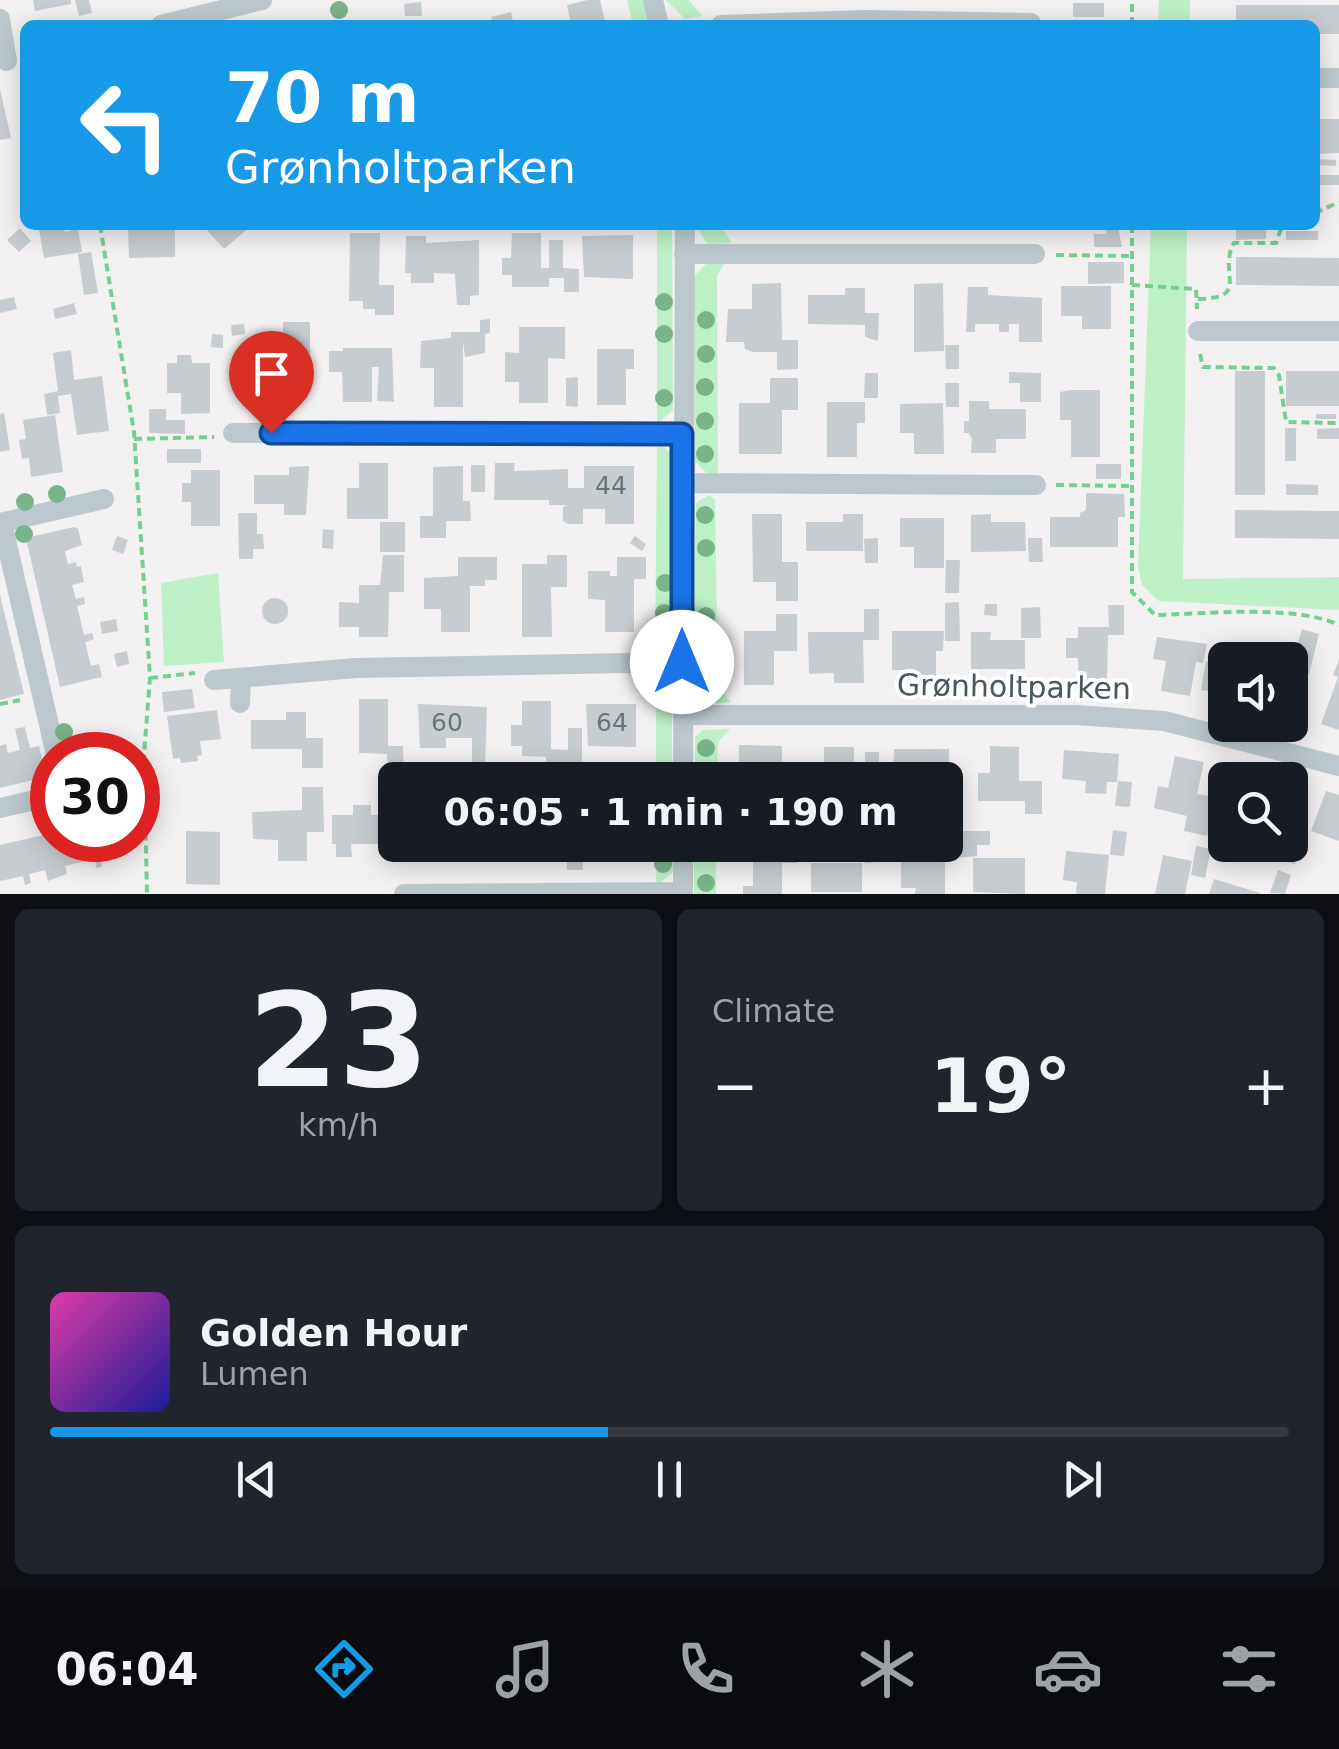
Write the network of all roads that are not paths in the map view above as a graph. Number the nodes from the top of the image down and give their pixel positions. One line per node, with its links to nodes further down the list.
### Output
1 (262, 0): 3 (street)
2 (0, 20): 4 (street)
3 (180, 20)
4 (11, 60)
5 (684, 230): 6 (street)
6 (684, 254): 7 (street); 11 (street)
7 (1035, 254)
8 (1198, 331): 9 (street)
9 (1339, 331)
10 (233, 433): 11 (street)
11 (682, 434): 12 (street)
12 (682, 483): 13 (street); 16 (street)
13 (1036, 485)
14 (104, 500): 15 (street)
15 (1, 523): 21 (street)
16 (682, 662): 17 (street); 20 (street)
17 (241, 678): 18 (street); 19 (street)
18 (214, 680)
19 (240, 703)
20 (683, 715): 22 (street); 23 (street, Grønholtparken)
21 (51, 732)
22 (683, 762)
23 (1339, 766)
24 (30, 801): 25 (street)
25 (0, 808)
26 (683, 862): 27 (street)
27 (683, 893): 28 (street)
28 (404, 894)

